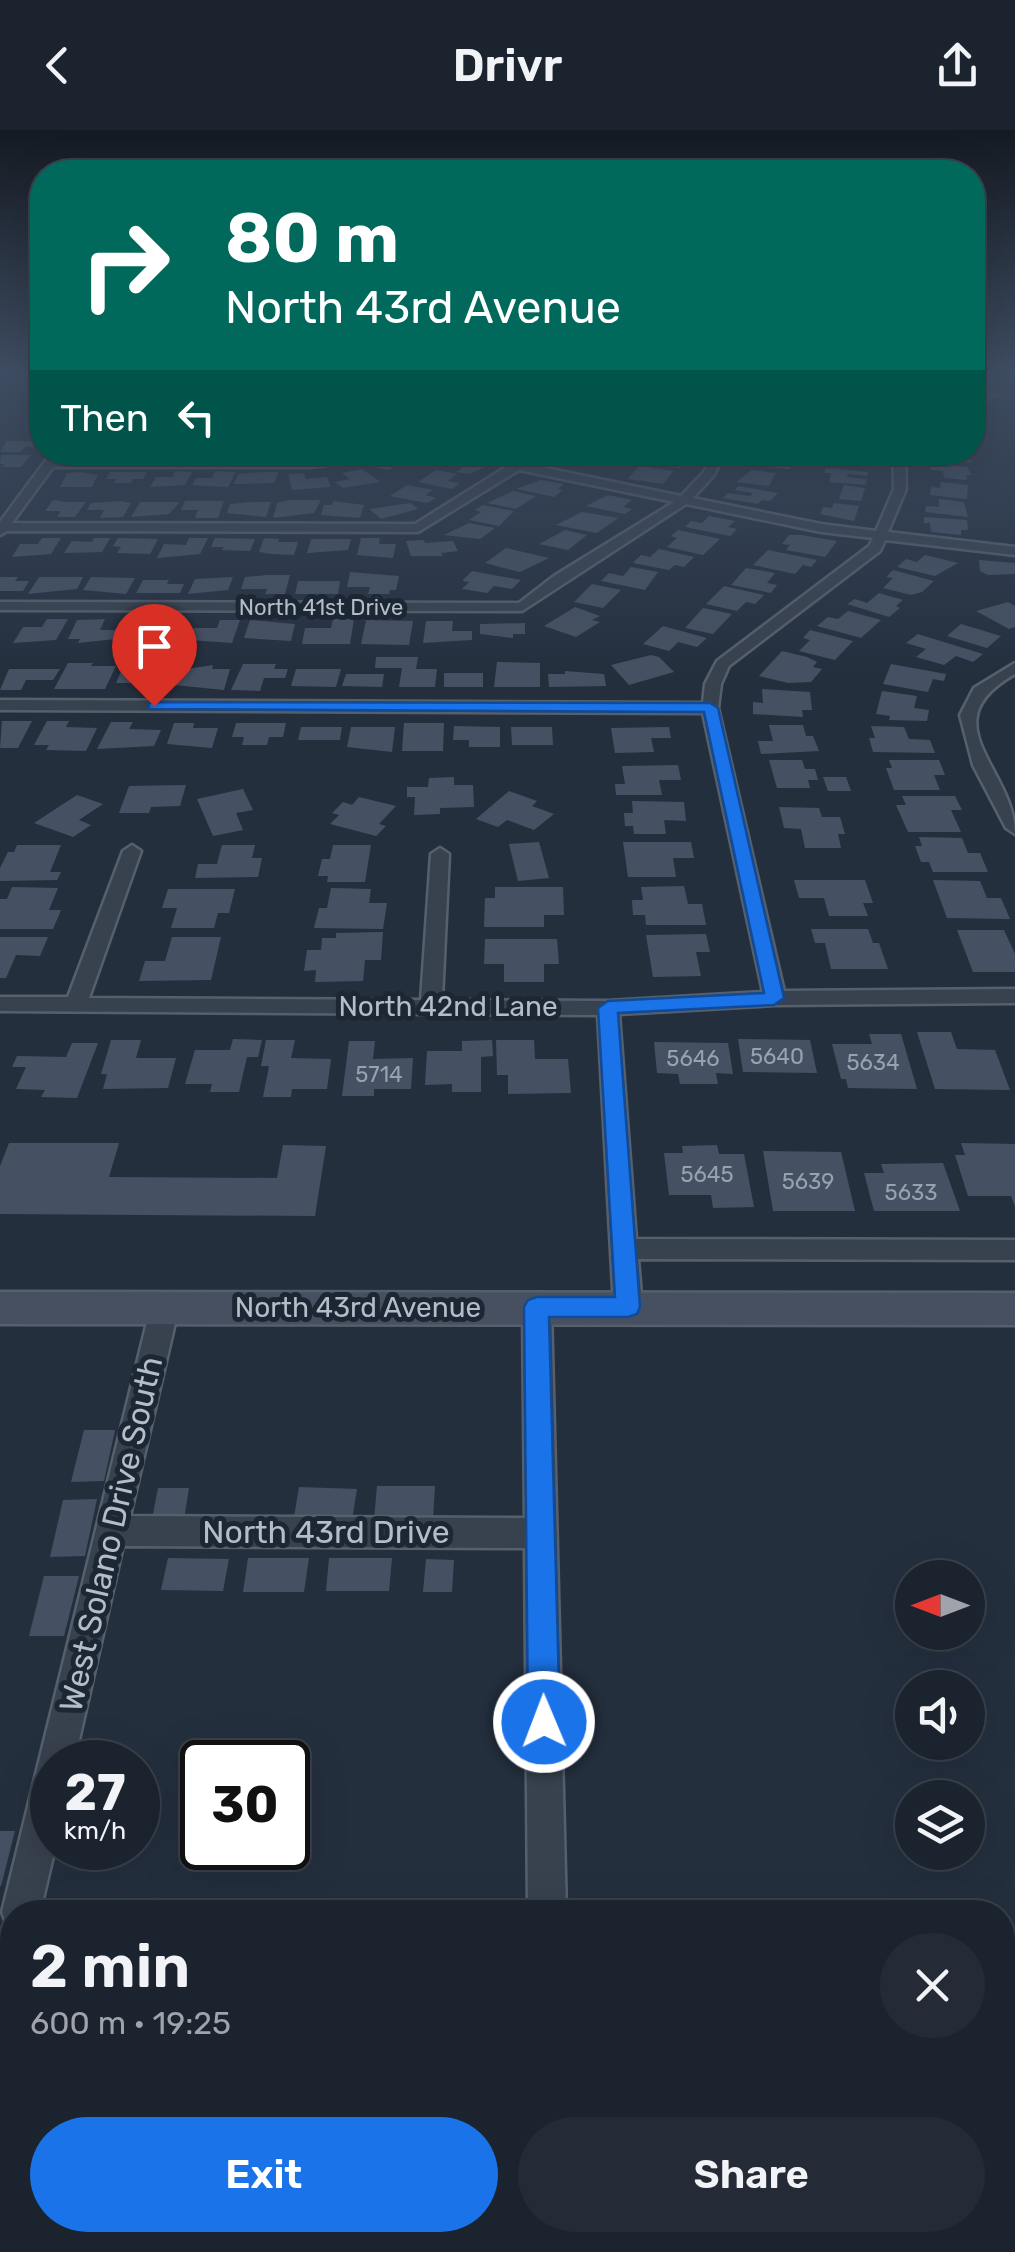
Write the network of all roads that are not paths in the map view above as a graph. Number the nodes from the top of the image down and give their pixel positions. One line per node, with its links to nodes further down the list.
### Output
1 (43, 473): 7 (street)
2 (507, 473): 7 (street)
3 (553, 473): 6 (street)
4 (711, 473): 6 (street)
5 (901, 473): 8 (street)
6 (682, 499): 8 (street); 10 (street, North 41st Drive)
7 (1, 528)
8 (881, 538): 9 (street); 13 (street)
9 (1015, 550)
10 (0, 606)
11 (1015, 668): 14 (street)
12 (0, 705): 13 (street)
13 (710, 708): 18 (street)
14 (1015, 828)
15 (132, 850): 20 (street)
16 (440, 854): 21 (street)
17 (1015, 996): 18 (street, North 42nd Lane)
18 (774, 998): 22 (street, North 42nd Lane)
19 (0, 1004): 20 (street, North 42nd Lane)
20 (76, 1004): 21 (street, North 42nd Lane)
21 (431, 1006): 22 (street, North 42nd Lane)
22 (608, 1008): 23 (street)
23 (625, 1249): 24 (street); 27 (street)
24 (1015, 1250)
25 (165, 1306): 26 (main road, North 43rd Avenue); 28 (main road, North 43rd Avenue); 30 (street, West Solano Drive South)
26 (537, 1307): 27 (main road, North 43rd Avenue); 31 (street)
27 (628, 1307): 29 (main road, North 43rd Avenue)
28 (0, 1308)
29 (1015, 1309)
30 (111, 1531): 31 (street, North 43rd Drive); 32 (street, West Solano Drive South)
31 (541, 1532): 35 (street)
32 (61, 1740)
33 (31, 1870): 34 (street)
34 (24, 1900)
35 (547, 1900)

